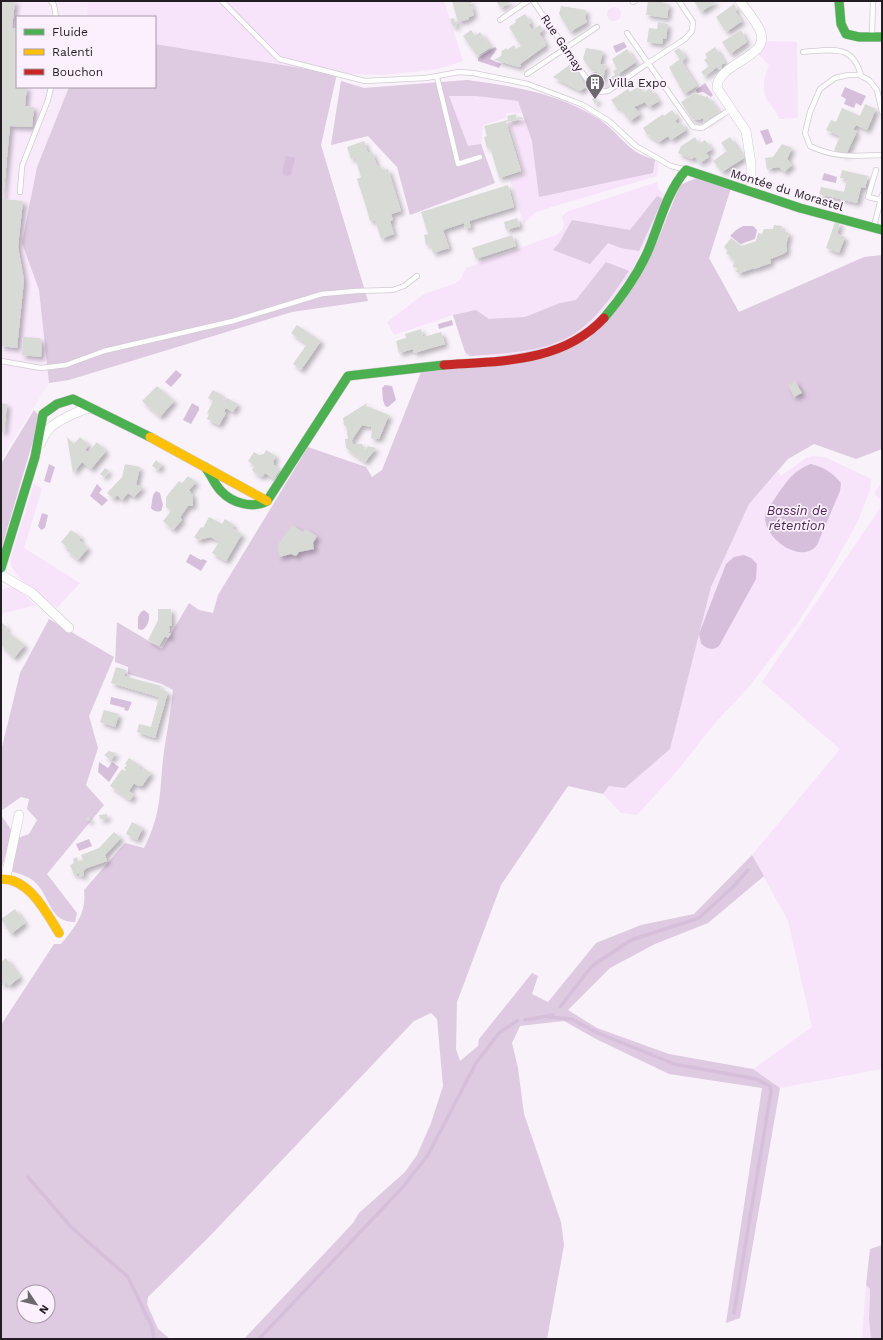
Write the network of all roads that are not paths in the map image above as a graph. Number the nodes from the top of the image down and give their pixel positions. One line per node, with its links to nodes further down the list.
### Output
1 (51, 1): 9 (lane)
2 (222, 1): 20 (lane)
3 (528, 1): 10 (lane)
4 (533, 1): 15 (lane, Rue Gamay)
5 (679, 1): 17 (lane)
6 (740, 1): 22 (street)
7 (838, 1): 13 (street)
8 (873, 1): 13 (lane)
9 (56, 16)
10 (500, 20)
11 (597, 27): 15 (lane)
12 (627, 33): 17 (lane)
13 (872, 37): 14 (street)
14 (882, 37)
15 (565, 48): 17 (lane, Rue Gamay); 18 (lane)
16 (803, 52): 19 (lane)
17 (648, 63): 22 (lane)
18 (526, 74)
19 (862, 76): 23 (lane); 24 (lane)
20 (437, 77): 25 (lane); 26 (lane)
21 (51, 88): 28 (lane)
22 (730, 109): 29 (street)
23 (882, 112)
24 (882, 156)
25 (480, 157)
26 (686, 170): 29 (street, Montée du Morastel); 38 (street)
27 (876, 170): 31 (lane)
28 (20, 192)
29 (751, 192): 32 (street, Montée du Morastel)
30 (882, 195): 31 (lane)
31 (880, 200): 32 (lane)
32 (878, 229)
33 (416, 276): 34 (lane)
34 (1, 361)
35 (90, 408): 36 (street); 36 (street); 37 (street)
36 (35, 457): 39 (street)
37 (205, 467): 38 (street); 38 (street)
38 (267, 501)
39 (1, 568)
40 (1, 575): 41 (street)
41 (69, 628)
42 (19, 815): 43 (street)
43 (3, 878): 44 (street)
44 (59, 932)

